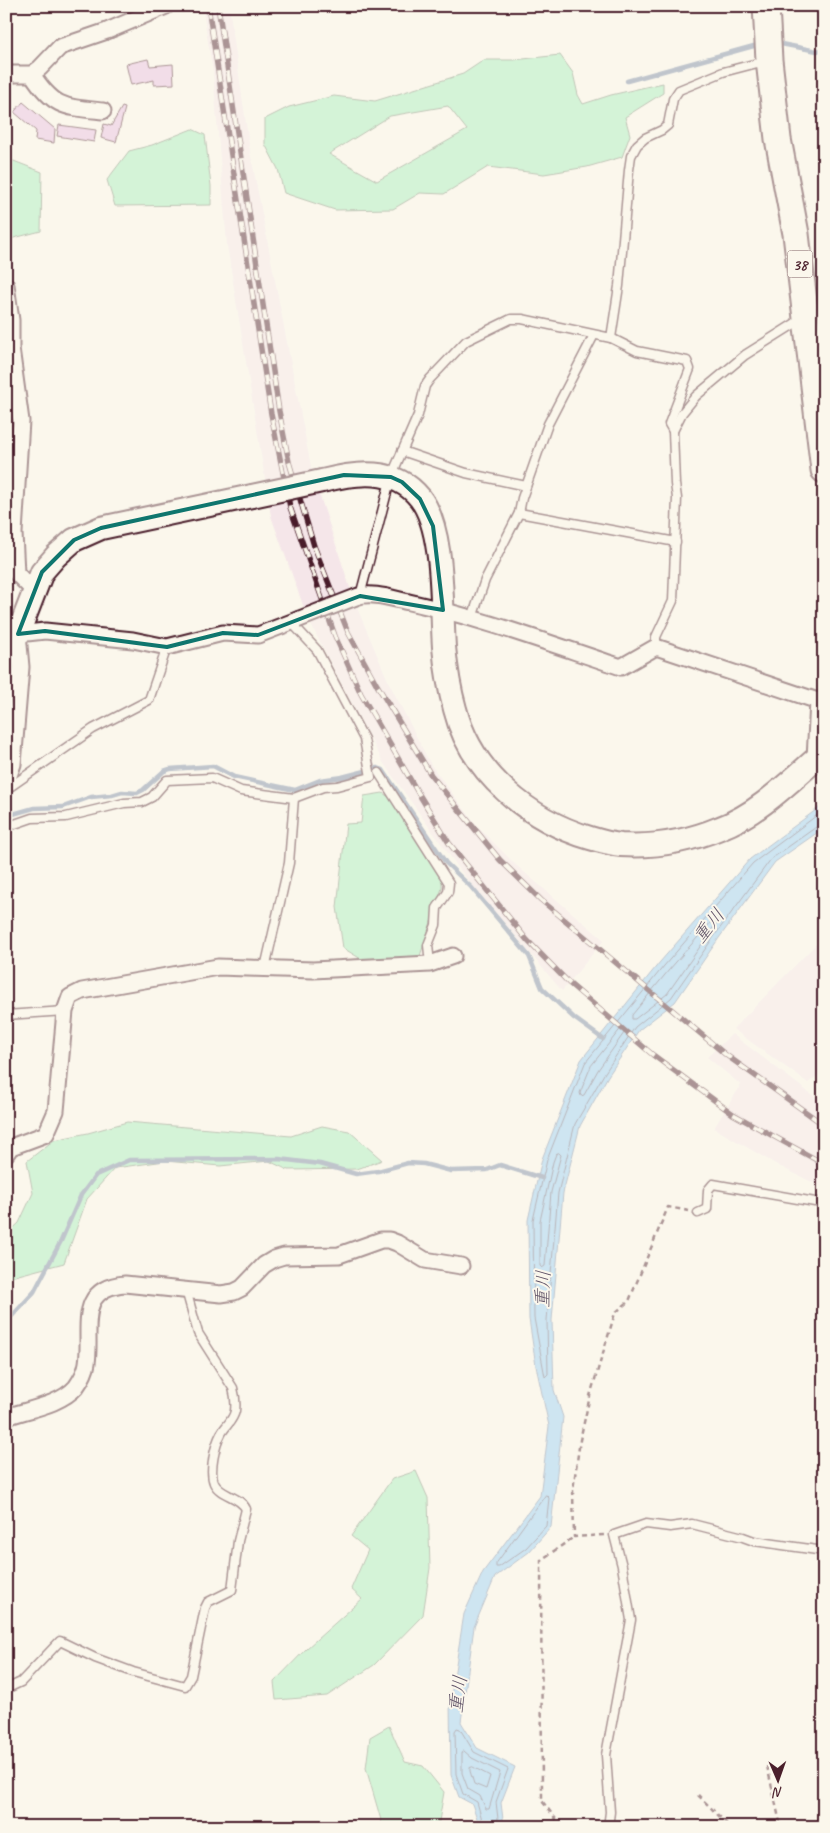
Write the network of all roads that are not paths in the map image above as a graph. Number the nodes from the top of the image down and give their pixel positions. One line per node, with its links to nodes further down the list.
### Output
1 (766, 6): 3 (main road, 38)
2 (165, 7): 5 (street)
3 (769, 50): 8 (main road, 38); 11 (lane)
4 (6, 74): 5 (street)
5 (32, 74): 6 (street)
6 (103, 111)
7 (6, 285): 9 (street)
8 (806, 316): 12 (lane); 14 (main road, 38)
9 (9, 334): 19 (street)
10 (594, 335): 11 (lane); 13 (lane); 16 (lane)
11 (611, 338): 12 (lane)
12 (673, 431): 18 (lane)
13 (402, 451): 15 (lane); 16 (lane)
14 (824, 470)
15 (391, 477): 19 (street, bridge); 20 (lane); 21 (street)
16 (526, 486): 17 (lane)
17 (519, 513): 18 (lane); 22 (lane)
18 (676, 542): 26 (lane)
19 (35, 592): 24 (street)
20 (358, 597): 21 (street); 23 (street, bridge)
21 (443, 610): 22 (street); 27 (street)
22 (472, 618): 26 (street)
23 (294, 621): 25 (street); 31 (lane)
24 (12, 636): 25 (street); 29 (street)
25 (166, 647): 30 (lane)
26 (656, 647): 27 (street)
27 (820, 755)
28 (379, 773): 34 (lane)
29 (6, 784)
30 (6, 789)
31 (294, 798): 32 (lane); 35 (lane)
32 (6, 827)
33 (453, 956): 34 (street)
34 (430, 964): 35 (street)
35 (265, 968): 36 (street)
36 (64, 1011): 37 (lane); 38 (street)
37 (6, 1015)
38 (6, 1154)
39 (824, 1202): 40 (lane)
40 (698, 1213)
41 (461, 1266): 42 (street)
42 (186, 1290): 43 (street); 45 (lane)
43 (6, 1417)
44 (824, 1551): 46 (lane)
45 (6, 1689)
46 (608, 1827)

